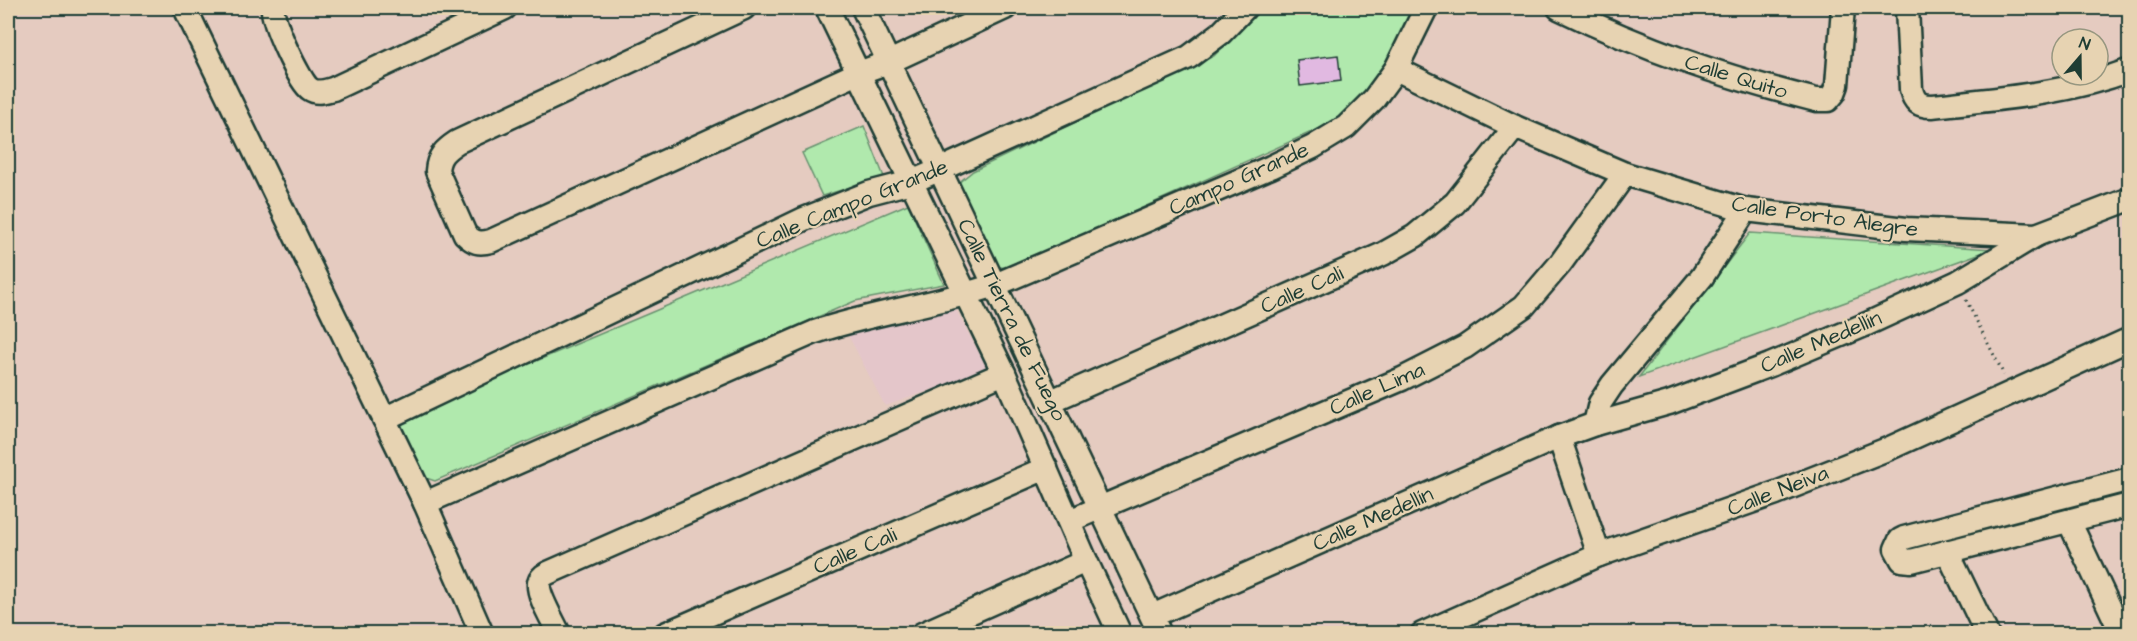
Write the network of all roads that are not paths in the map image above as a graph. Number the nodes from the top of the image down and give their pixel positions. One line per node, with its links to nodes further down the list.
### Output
1 (185, 8): 29 (street)
2 (273, 8): 3 (street)
3 (505, 8)
4 (744, 8): 16 (street)
5 (828, 8): 16 (street, Calle Tierra de Fuego)
6 (863, 8): 13 (street, Calle Tierra de Fuego)
7 (1005, 8): 13 (street)
8 (1245, 8): 18 (street, Calle Campo Grande)
9 (1426, 8): 14 (street, Campo Grande)
10 (1559, 8): 11 (street, Calle Quito)
11 (1843, 8)
12 (1907, 8): 15 (street)
13 (889, 62): 16 (street); 18 (street, Calle Tierra de Fuego)
14 (1396, 69): 17 (street, Calle Porto Alegre); 24 (street, Campo Grande)
15 (2130, 70)
16 (858, 73): 20 (street, Calle Tierra de Fuego)
17 (1515, 127): 19 (street, Calle Porto Alegre); 28 (street, Calle Cali)
18 (939, 170): 20 (street, Calle Campo Grande); 24 (street, Calle Tierra de Fuego)
19 (1625, 174): 22 (street, Calle Porto Alegre); 36 (street, Calle Lima)
20 (911, 182): 25 (street, Calle Tierra de Fuego); 29 (street, Calle Campo Grande)
21 (2130, 199): 23 (street, Calle Porto Alegre)
22 (1746, 210): 23 (street, Calle Porto Alegre); 30 (street)
23 (2036, 235): 30 (street, Calle Medellín)
24 (995, 285): 25 (street); 28 (street, Calle Tierra de Fuego)
25 (966, 295): 27 (street, Calle Tierra de Fuego); 34 (street)
26 (2130, 339): 40 (street, Calle Neiva)
27 (1004, 373): 32 (street, Calle Tierra de Fuego); 44 (street)
28 (1051, 401): 36 (street, Calle Tierra de Fuego)
29 (384, 419): 34 (street)
30 (1595, 424): 31 (street, Calle Medellín)
31 (1559, 437): 40 (street); 42 (street, Calle Medellín)
32 (1046, 468): 38 (street, Calle Tierra de Fuego); 45 (street, Calle Cali)
33 (2130, 479): 39 (street)
34 (425, 503): 43 (street)
35 (2130, 505): 37 (street)
36 (1101, 508): 38 (street, Calle Lima); 42 (street, Calle Tierra de Fuego)
37 (2069, 520): 39 (street); 50 (street)
38 (1069, 521): 41 (street, Calle Tierra de Fuego)
39 (1947, 551): 49 (street)
40 (1599, 555): 48 (street, Calle Neiva)
41 (1086, 561): 46 (street); 47 (street, Calle Tierra de Fuego)
42 (1156, 625)
43 (482, 633)
44 (559, 633)
45 (665, 633)
46 (921, 633)
47 (1120, 633)
48 (1422, 633)
49 (1987, 633)
50 (2122, 633)

